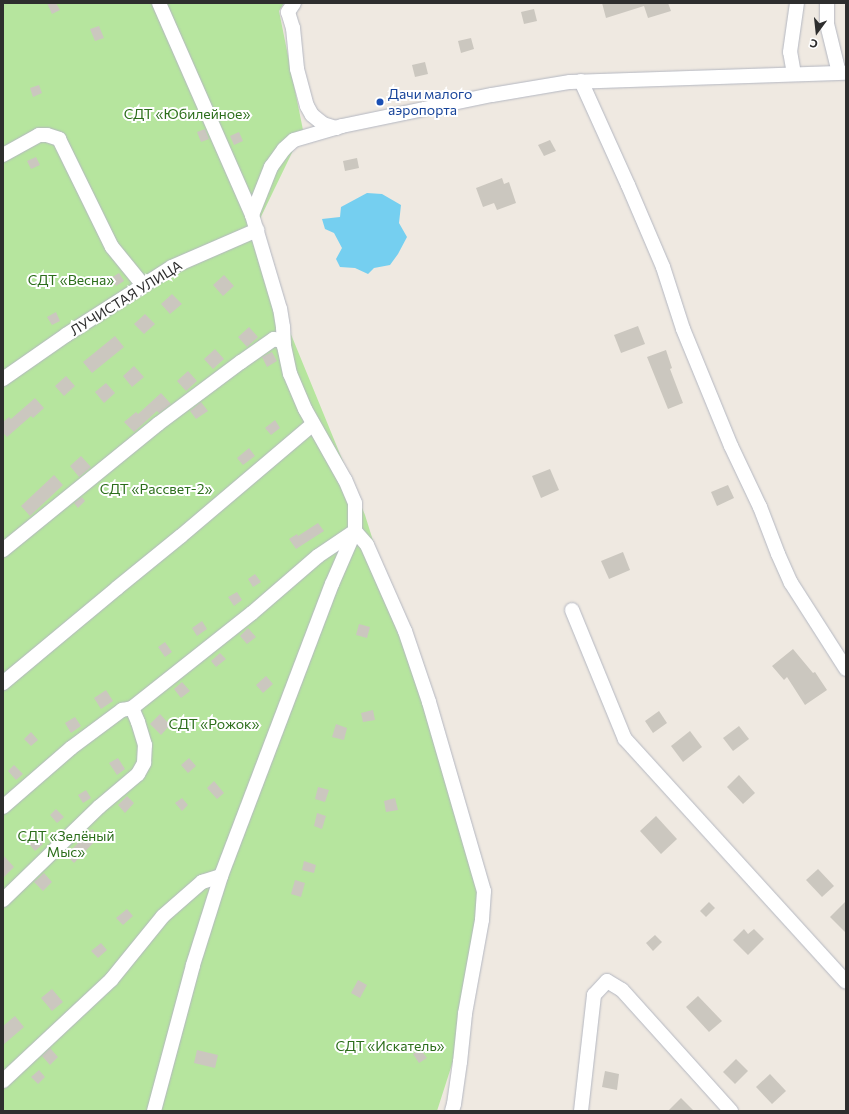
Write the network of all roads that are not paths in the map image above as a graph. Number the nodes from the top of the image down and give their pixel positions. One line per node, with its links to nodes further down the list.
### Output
1 (159, 3): 10 (street)
2 (797, 3): 6 (street)
3 (827, 3): 5 (street)
4 (288, 6): 8 (street)
5 (842, 73): 6 (street)
6 (794, 74): 7 (street)
7 (581, 81): 8 (street); 19 (street)
8 (336, 128): 10 (street)
9 (3, 155): 12 (street)
10 (252, 215): 11 (street)
11 (257, 230): 12 (street, ЛУЧИСТАЯ УЛИЦА); 13 (street)
12 (143, 285): 14 (street, ЛУЧИСТАЯ УЛИЦА)
13 (284, 342): 15 (street); 17 (street)
14 (3, 379)
15 (313, 424): 16 (street); 20 (street)
16 (355, 531): 21 (street); 23 (street); 28 (street)
17 (3, 550)
18 (572, 610): 25 (street)
19 (846, 669)
20 (3, 683)
21 (132, 708): 22 (street); 24 (street)
22 (3, 807)
23 (221, 876): 26 (street); 27 (street)
24 (3, 900)
25 (846, 982)
26 (3, 1081)
27 (154, 1111)
28 (452, 1111)
29 (581, 1111): 30 (street)
30 (731, 1111)

